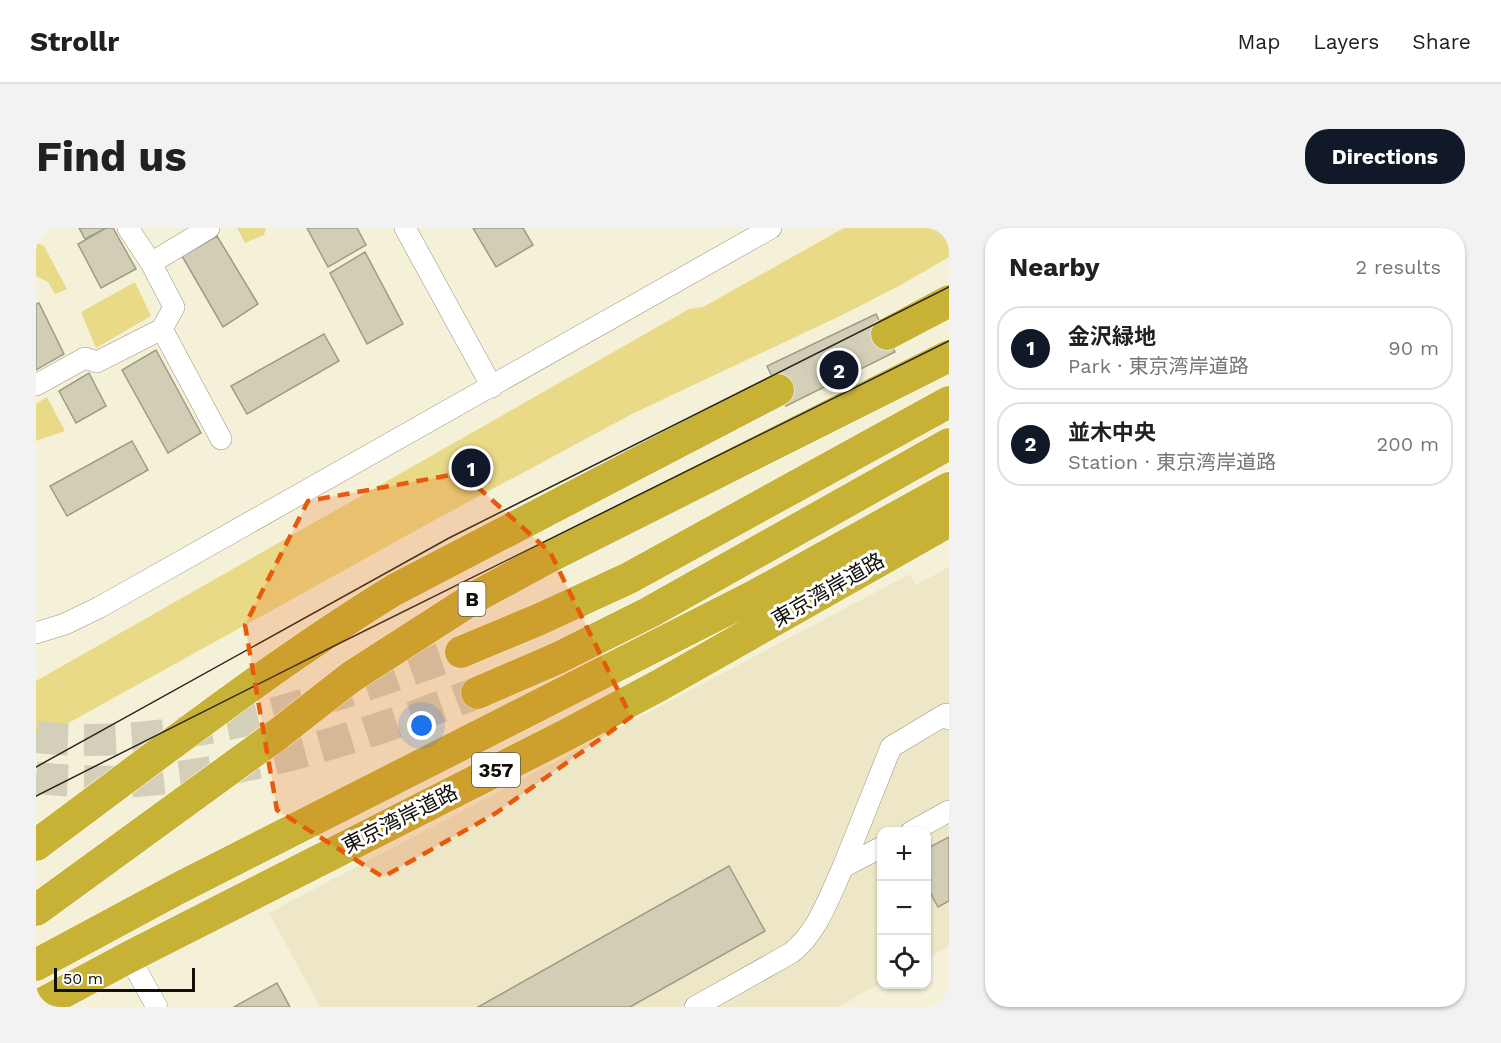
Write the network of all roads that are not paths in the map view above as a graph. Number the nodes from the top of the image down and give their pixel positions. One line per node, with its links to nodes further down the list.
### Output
1 (128, 228): 5 (street)
2 (209, 228): 5 (street)
3 (405, 228): 11 (street)
4 (771, 228): 11 (street)
5 (151, 263): 7 (street)
6 (949, 302): 8 (highway)
7 (162, 328): 10 (street); 14 (street)
8 (887, 334)
9 (949, 356): 27 (highway, B)
10 (36, 385)
11 (492, 387): 18 (street)
12 (778, 390): 24 (highway)
13 (949, 402): 19 (highway)
14 (222, 439)
15 (949, 444): 20 (highway)
16 (949, 488): 29 (highway)
17 (949, 521): 28 (highway, 東京湾岸道路 / 357)
18 (36, 633)
19 (461, 652)
20 (477, 693)
21 (948, 715): 26 (street)
22 (949, 812): 23 (street)
23 (919, 827)
24 (36, 845)
25 (877, 850): 26 (street)
26 (843, 867): 32 (street)
27 (36, 910)
28 (129, 957): 30 (highway, 東京湾岸道路 / 357); 31 (street)
29 (36, 965)
30 (36, 1007)
31 (157, 1007)
32 (695, 1007)

